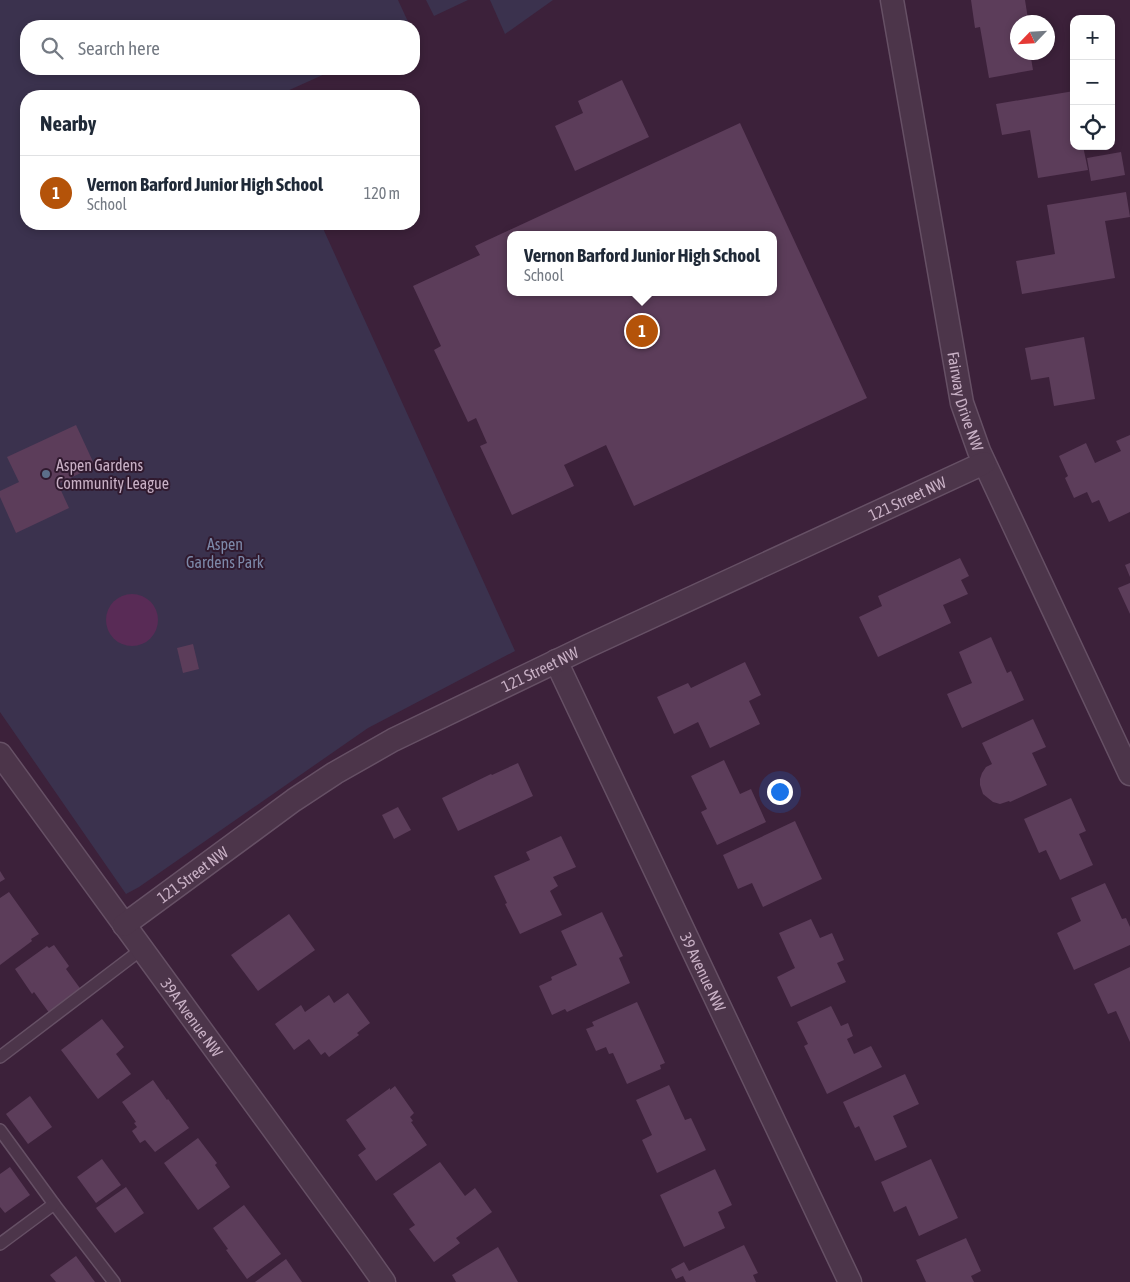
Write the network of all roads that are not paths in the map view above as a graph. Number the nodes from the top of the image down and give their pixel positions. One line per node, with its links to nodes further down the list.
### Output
1 (892, 0): 2 (street, Fairway Drive NW)
2 (984, 463): 3 (street, 121 Street NW); 5 (street, Fairway Drive NW)
3 (556, 661): 6 (street, 121 Street NW); 14 (street, 39 Avenue NW)
4 (0, 754): 6 (street, 39A Avenue NW)
5 (1130, 774)
6 (124, 925): 7 (street, 39A Avenue NW)
7 (142, 949): 8 (lane); 13 (street, 39A Avenue NW)
8 (0, 1057)
9 (0, 1130): 10 (lane)
10 (54, 1204): 11 (lane); 12 (lane)
11 (0, 1244)
12 (114, 1282)
13 (384, 1282)
14 (850, 1282)

